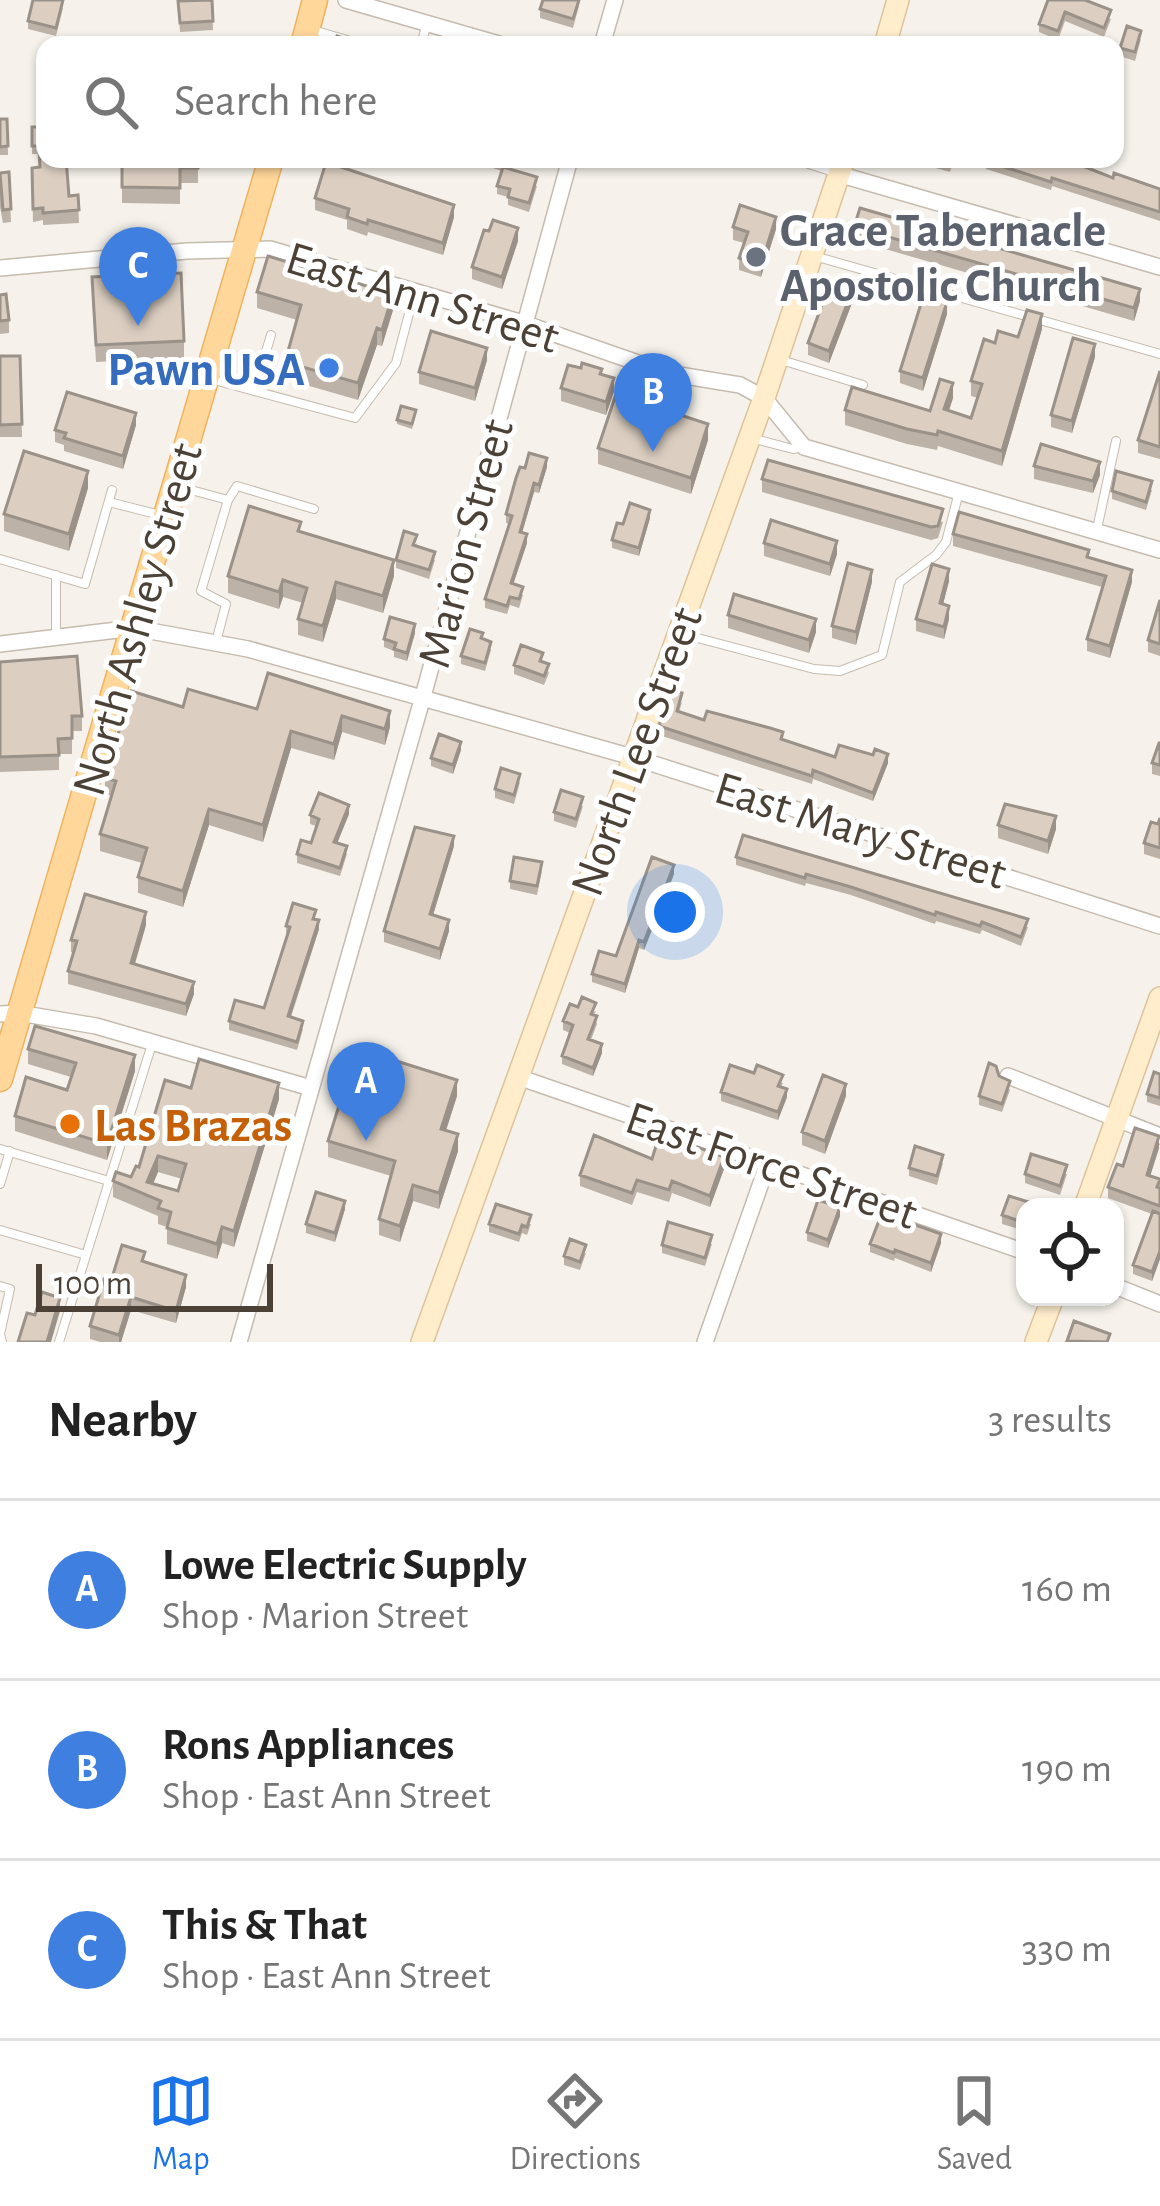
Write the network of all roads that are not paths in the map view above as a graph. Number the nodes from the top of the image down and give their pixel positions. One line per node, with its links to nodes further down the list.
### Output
1 (315, 0): 5 (main road)
2 (346, 0): 4 (street)
3 (615, 0): 8 (street)
4 (428, 23): 6 (lane); 7 (street)
5 (305, 36)
6 (424, 36)
7 (472, 36)
8 (605, 36)
9 (268, 168): 13 (main road, North Ashley Street)
10 (567, 168): 18 (street, Marion Street)
11 (840, 168): 14 (street, North Lee Street)
12 (847, 168): 15 (street)
13 (245, 248): 16 (street, East Ann Street); 17 (street, East Ann Street); 22 (main road, North Ashley Street)
14 (812, 255): 20 (lane); 21 (street, North Lee Street)
15 (1160, 267)
16 (0, 268)
17 (415, 291): 18 (street, East Ann Street); 24 (lane)
18 (523, 322): 25 (street, East Ann Street); 45 (street, Marion Street)
19 (271, 335): 24 (lane)
20 (1160, 354)
21 (777, 359): 23 (lane); 25 (street, North Lee Street)
22 (206, 378): 24 (lane); 29 (main road, North Ashley Street)
23 (862, 386)
24 (254, 391)
25 (764, 398): 26 (street, North Lee Street); 28 (street)
26 (749, 437): 28 (lane); 41 (street, North Lee Street)
27 (1116, 441): 36 (lane)
28 (804, 447): 31 (street)
29 (175, 485): 32 (lane); 35 (main road, North Ashley Street)
30 (112, 490): 33 (lane)
31 (959, 492): 36 (street); 41 (lane)
32 (228, 500): 34 (lane); 44 (lane)
33 (109, 502): 35 (lane); 39 (lane)
34 (314, 509)
35 (165, 516): 40 (main road, North Ashley Street)
36 (1097, 531): 37 (street)
37 (1160, 550)
38 (0, 559): 39 (lane)
39 (56, 575): 42 (lane)
40 (134, 628): 42 (street, East Mary Street); 44 (street, East Mary Street); 49 (main road, North Ashley Street)
41 (678, 632): 46 (street, North Lee Street)
42 (56, 639): 43 (street, East Mary Street)
43 (0, 644)
44 (216, 644): 45 (street, East Mary Street)
45 (422, 700): 46 (street, East Mary Street); 54 (street, Marion Street)
46 (632, 757): 47 (street, East Mary Street); 51 (street, North Lee Street)
47 (1160, 926)
48 (1160, 998): 55 (street)
49 (9, 1014): 50 (street); 53 (main road, North Ashley Street)
50 (153, 1042): 54 (street); 59 (lane)
51 (518, 1076): 58 (street, East Force Street); 72 (street, North Lee Street)
52 (1008, 1076): 55 (street)
53 (0, 1079)
54 (310, 1088): 71 (street, Marion Street)
55 (1118, 1118): 56 (street); 61 (street)
56 (1160, 1136)
57 (5, 1150): 59 (lane); 60 (lane)
58 (768, 1163): 63 (street, East Force Street); 73 (street)
59 (110, 1181): 64 (lane)
60 (0, 1184)
61 (1088, 1198)
62 (0, 1230): 64 (lane)
63 (1016, 1249)
64 (86, 1255): 70 (lane)
65 (0, 1286): 69 (lane)
66 (1124, 1290): 67 (street)
67 (1160, 1304)
68 (1049, 1306): 74 (street)
69 (2, 1342)
70 (59, 1342)
71 (239, 1342)
72 (422, 1342)
73 (705, 1342)
74 (1036, 1342)

